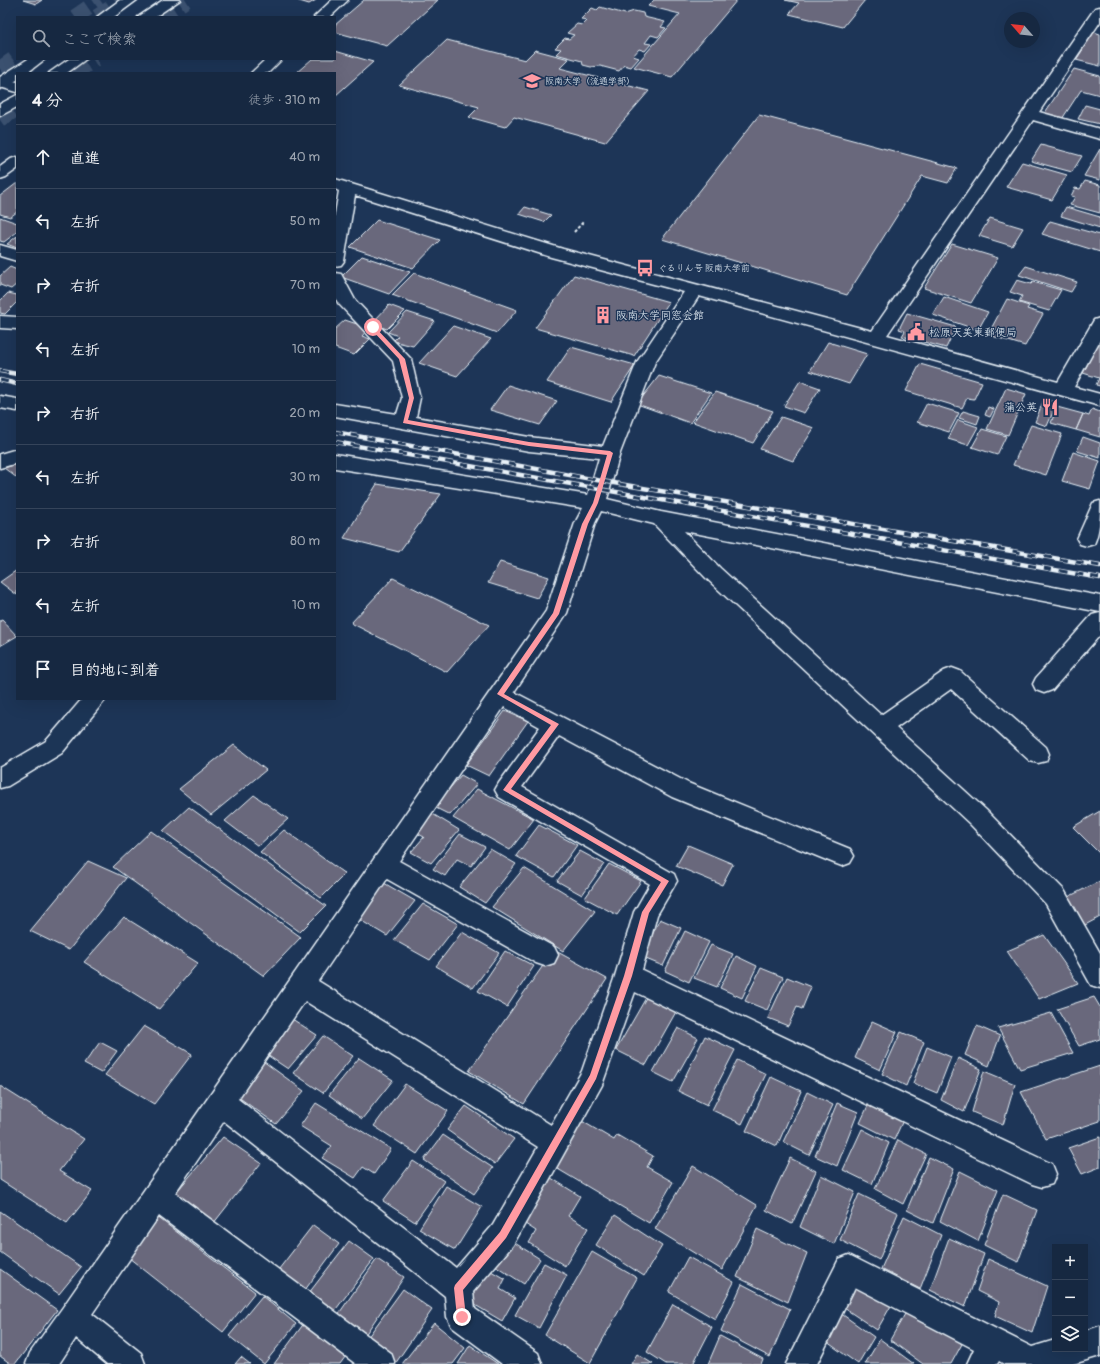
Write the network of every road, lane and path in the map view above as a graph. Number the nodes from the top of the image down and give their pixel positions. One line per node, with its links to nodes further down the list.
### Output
1 (130, 0): 5 (street)
2 (173, 0): 6 (street)
3 (341, 0): 7 (street)
4 (1100, 11): 19 (street)
5 (106, 16)
6 (147, 16)
7 (322, 16)
8 (36, 60): 11 (street)
9 (78, 60): 12 (street)
10 (274, 60): 13 (street)
11 (17, 72)
12 (60, 72)
13 (260, 72)
14 (16, 73): 15 (street)
15 (0, 83): 16 (street)
16 (16, 87)
17 (16, 101): 18 (street)
18 (0, 111)
19 (1030, 114): 20 (street); 34 (street)
20 (1100, 134)
21 (16, 155): 22 (street)
22 (0, 156)
23 (16, 163): 24 (street)
24 (0, 174)
25 (342, 186): 27 (street); 30 (street)
26 (0, 250): 28 (street)
27 (336, 250)
28 (16, 256)
29 (336, 280): 40 (street)
30 (694, 290): 34 (street); 41 (street)
31 (0, 322): 32 (street)
32 (16, 323)
33 (1100, 324): 35 (street)
34 (876, 338): 35 (street)
35 (1064, 390): 36 (street)
36 (1100, 400)
37 (0, 402): 38 (street)
38 (16, 405)
39 (336, 410): 40 (street)
40 (405, 422): 41 (street)
41 (610, 453): 45 (street)
42 (16, 456): 43 (street)
43 (0, 460)
44 (336, 461): 45 (street)
45 (596, 503): 47 (street); 52 (street)
46 (1100, 508): 48 (street)
47 (662, 519): 49 (street); 55 (street)
48 (1087, 540)
49 (1100, 604)
50 (1100, 621): 51 (street)
51 (1044, 684)
52 (500, 694): 54 (street); 59 (street)
53 (94, 700): 57 (street)
54 (555, 724): 58 (street); 61 (street)
55 (882, 726): 56 (street); 62 (street)
56 (1038, 754)
57 (0, 779)
58 (842, 856)
59 (384, 865): 60 (street); 63 (street)
60 (545, 955)
61 (628, 976): 65 (street); 66 (street)
62 (1100, 977)
63 (302, 985): 64 (street); 65 (street)
64 (221, 1102): 67 (street); 68 (street)
65 (556, 1143): 68 (street)
66 (1042, 1174)
67 (156, 1196): 69 (street); 77 (street)
68 (458, 1288): 78 (street)
69 (73, 1317): 75 (street); 76 (street)
70 (1100, 1341): 71 (street)
71 (1088, 1345)
72 (1064, 1352): 73 (street)
73 (987, 1353): 74 (street)
74 (805, 1362)
75 (41, 1364)
76 (130, 1364)
77 (380, 1364)
78 (527, 1364)

